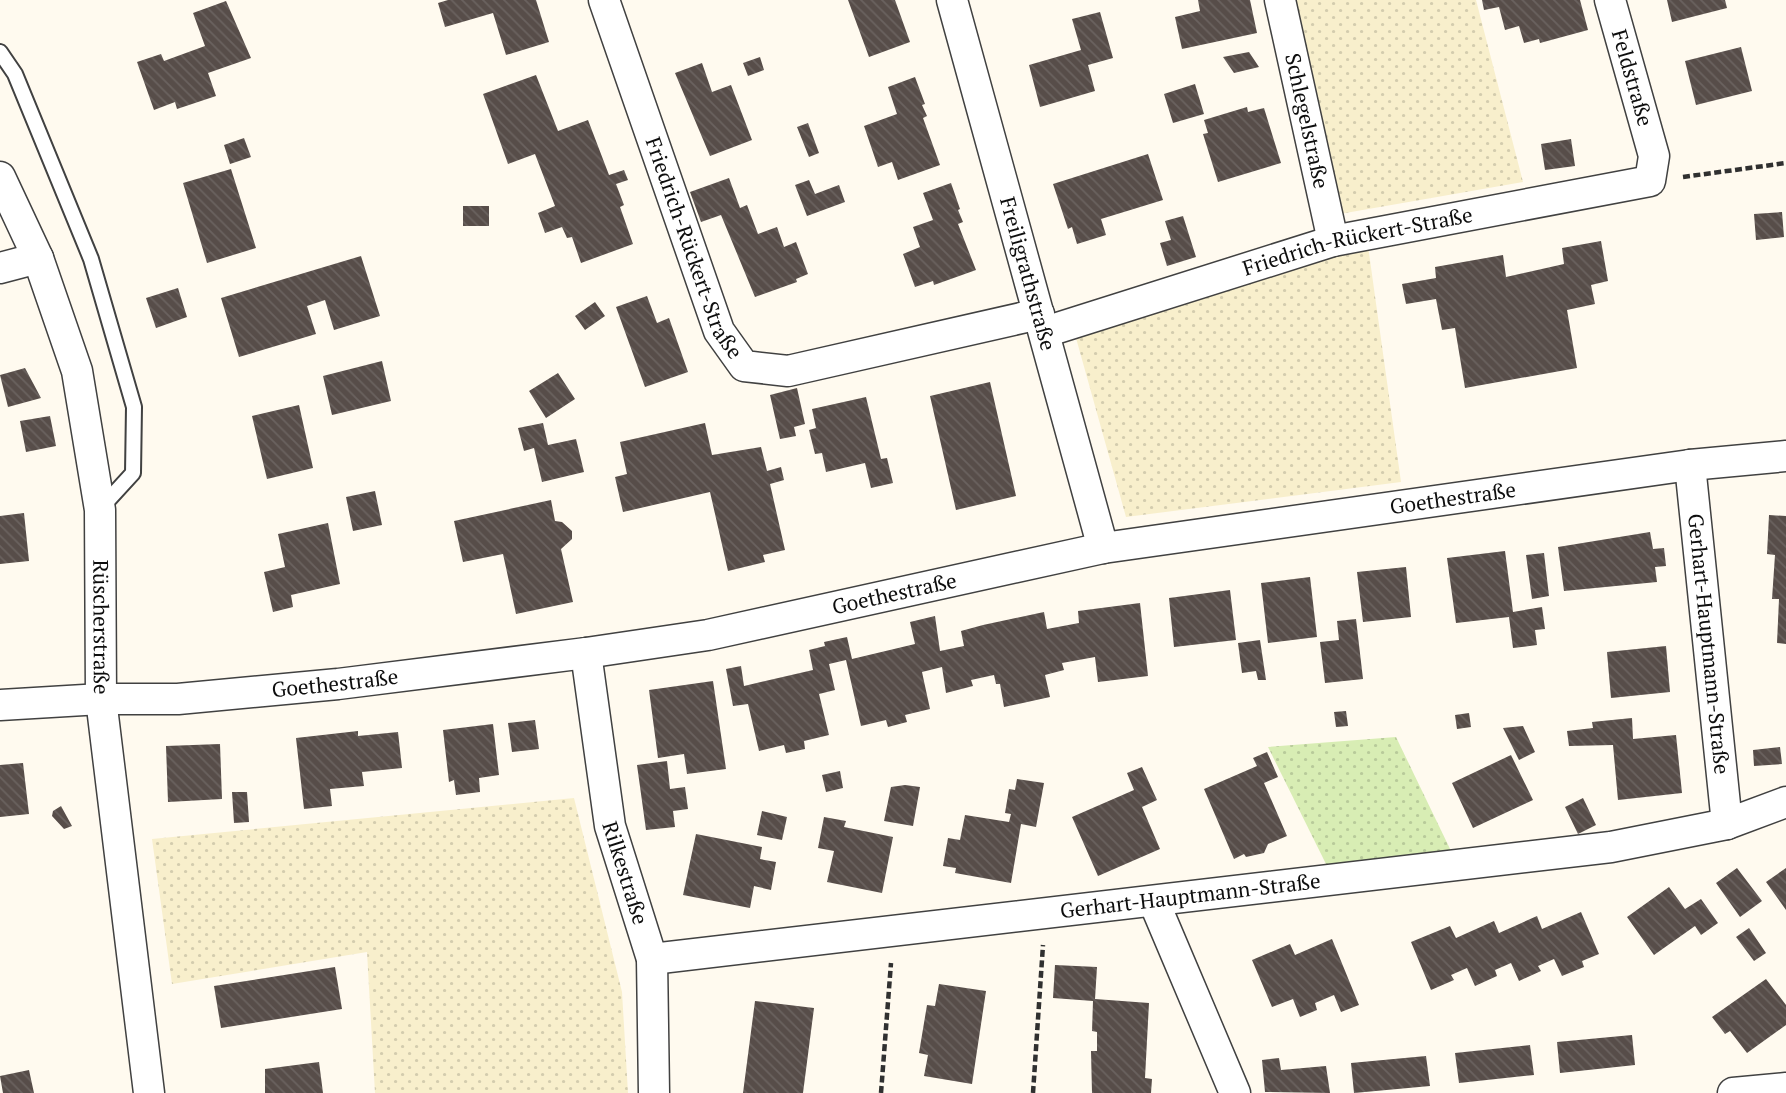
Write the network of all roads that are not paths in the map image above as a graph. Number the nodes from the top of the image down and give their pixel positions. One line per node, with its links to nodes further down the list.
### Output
1 (604, 0): 11 (street, Friedrich-Rückert-Straße)
2 (952, 0): 11 (street, Freiligrathstraße)
3 (1280, 0): 8 (street, Schlegelstraße)
4 (1610, 0): 6 (street, Feldstraße)
5 (0, 52): 14 (lane)
6 (1652, 168): 8 (street, Friedrich-Rückert-Straße)
7 (0, 177): 9 (street, Rüscherstraße)
8 (1333, 241): 11 (street, Friedrich-Rückert-Straße)
9 (38, 258): 10 (street); 14 (street, Rüscherstraße)
10 (0, 268)
11 (1042, 323): 15 (street, Freiligrathstraße)
12 (1786, 456): 13 (street, Goethestraße)
13 (1690, 465): 15 (street, Goethestraße); 20 (street, Gerhart-Hauptmann-Straße)
14 (100, 510): 17 (street, Rüscherstraße)
15 (1103, 548): 16 (street, Goethestraße)
16 (586, 653): 17 (street, Goethestraße); 22 (street, Rilkestraße)
17 (101, 699): 18 (street, Goethestraße); 24 (street, Rüscherstraße)
18 (0, 705)
19 (1786, 802): 20 (street, Gerhart-Hauptmann-Straße)
20 (1727, 824): 21 (street, Gerhart-Hauptmann-Straße)
21 (1154, 902): 22 (street, Gerhart-Hauptmann-Straße); 26 (street)
22 (652, 960): 25 (street, Rilkestraße)
23 (1783, 1090): 27 (street)
24 (149, 1093)
25 (654, 1093)
26 (1235, 1093)
27 (1733, 1093)

